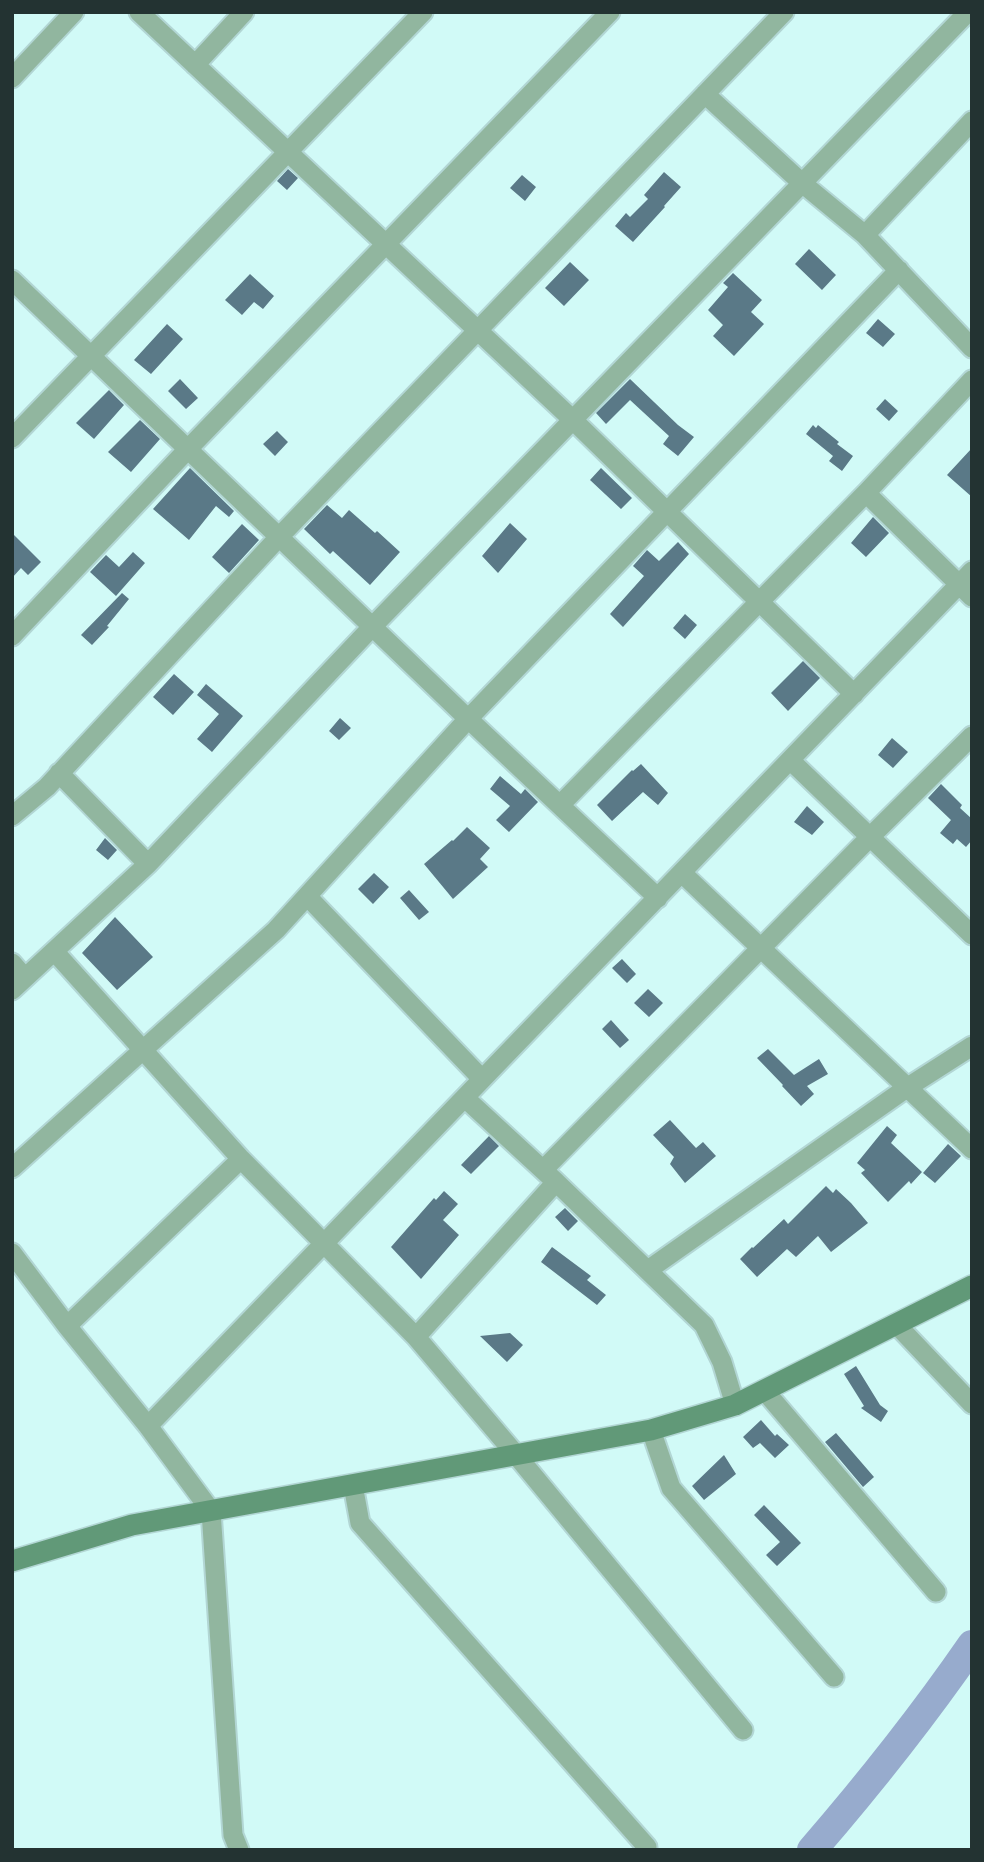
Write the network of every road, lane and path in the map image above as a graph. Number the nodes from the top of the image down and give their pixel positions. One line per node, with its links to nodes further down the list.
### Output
1 (74, 12): 9 (street)
2 (139, 12): 8 (street)
3 (244, 12): 8 (street)
4 (423, 12): 12 (street)
5 (610, 12): 15 (street)
6 (784, 12): 10 (street)
7 (968, 12): 13 (street)
8 (195, 65): 12 (street)
9 (12, 78)
10 (705, 94): 13 (street); 18 (street)
11 (972, 121): 14 (street)
12 (288, 153): 15 (street); 20 (street)
13 (802, 183): 14 (street); 22 (street)
14 (865, 235): 16 (street)
15 (386, 245): 18 (street); 24 (street)
16 (899, 270): 19 (street); 26 (street)
17 (12, 280): 20 (street)
18 (478, 331): 22 (street); 27 (street)
19 (972, 348)
20 (92, 356): 23 (street); 24 (street)
21 (972, 380): 25 (street)
22 (573, 420): 26 (street); 30 (street)
23 (12, 438)
24 (188, 449): 27 (street); 31 (street)
25 (866, 493): 28 (street); 29 (street)
26 (667, 512): 29 (street); 33 (street)
27 (279, 537): 30 (street); 36 (street)
28 (968, 584): 32 (street)
29 (759, 601): 32 (street); 37 (street)
30 (372, 627): 33 (street); 40 (street)
31 (12, 636)
32 (853, 694): 35 (street)
33 (468, 719): 37 (street); 42 (street)
34 (972, 736): 39 (street)
35 (790, 760): 39 (street); 41 (street)
36 (60, 773): 38 (street); 40 (street)
37 (560, 805): 43 (street)
38 (13, 813)
39 (870, 836): 44 (street); 45 (street)
40 (148, 864): 46 (street)
41 (682, 873): 43 (street); 45 (street)
42 (306, 897): 49 (street); 50 (street)
43 (658, 898): 50 (street)
44 (969, 926)
45 (761, 949): 51 (street); 56 (street)
46 (54, 951): 47 (street); 49 (street)
47 (17, 977)
48 (972, 1046): 51 (street)
49 (144, 1051): 54 (street); 55 (street)
50 (482, 1079): 52 (street)
51 (908, 1087): 53 (street); 59 (street)
52 (465, 1098): 56 (street); 57 (street)
53 (972, 1149)
54 (241, 1159): 57 (street); 62 (street)
55 (12, 1168)
56 (550, 1176): 59 (street); 63 (street)
57 (324, 1243): 63 (street); 67 (street)
58 (12, 1253): 62 (street)
59 (648, 1269): 66 (street)
60 (972, 1286): 61 (street)
61 (895, 1324): 64 (street); 65 (street)
62 (67, 1326): 67 (street)
63 (416, 1337): 69 (street)
64 (764, 1390): 66 (street); 73 (street)
65 (972, 1404)
66 (735, 1405): 68 (street)
67 (148, 1426): 71 (street)
68 (651, 1430): 69 (street); 74 (street)
69 (517, 1455): 70 (street); 75 (street)
70 (353, 1485): 71 (street); 76 (street)
71 (211, 1511): 72 (street); 77 (street)
72 (12, 1561)
73 (936, 1592)
74 (834, 1677)
75 (743, 1730)
76 (647, 1847)
77 (239, 1850)

